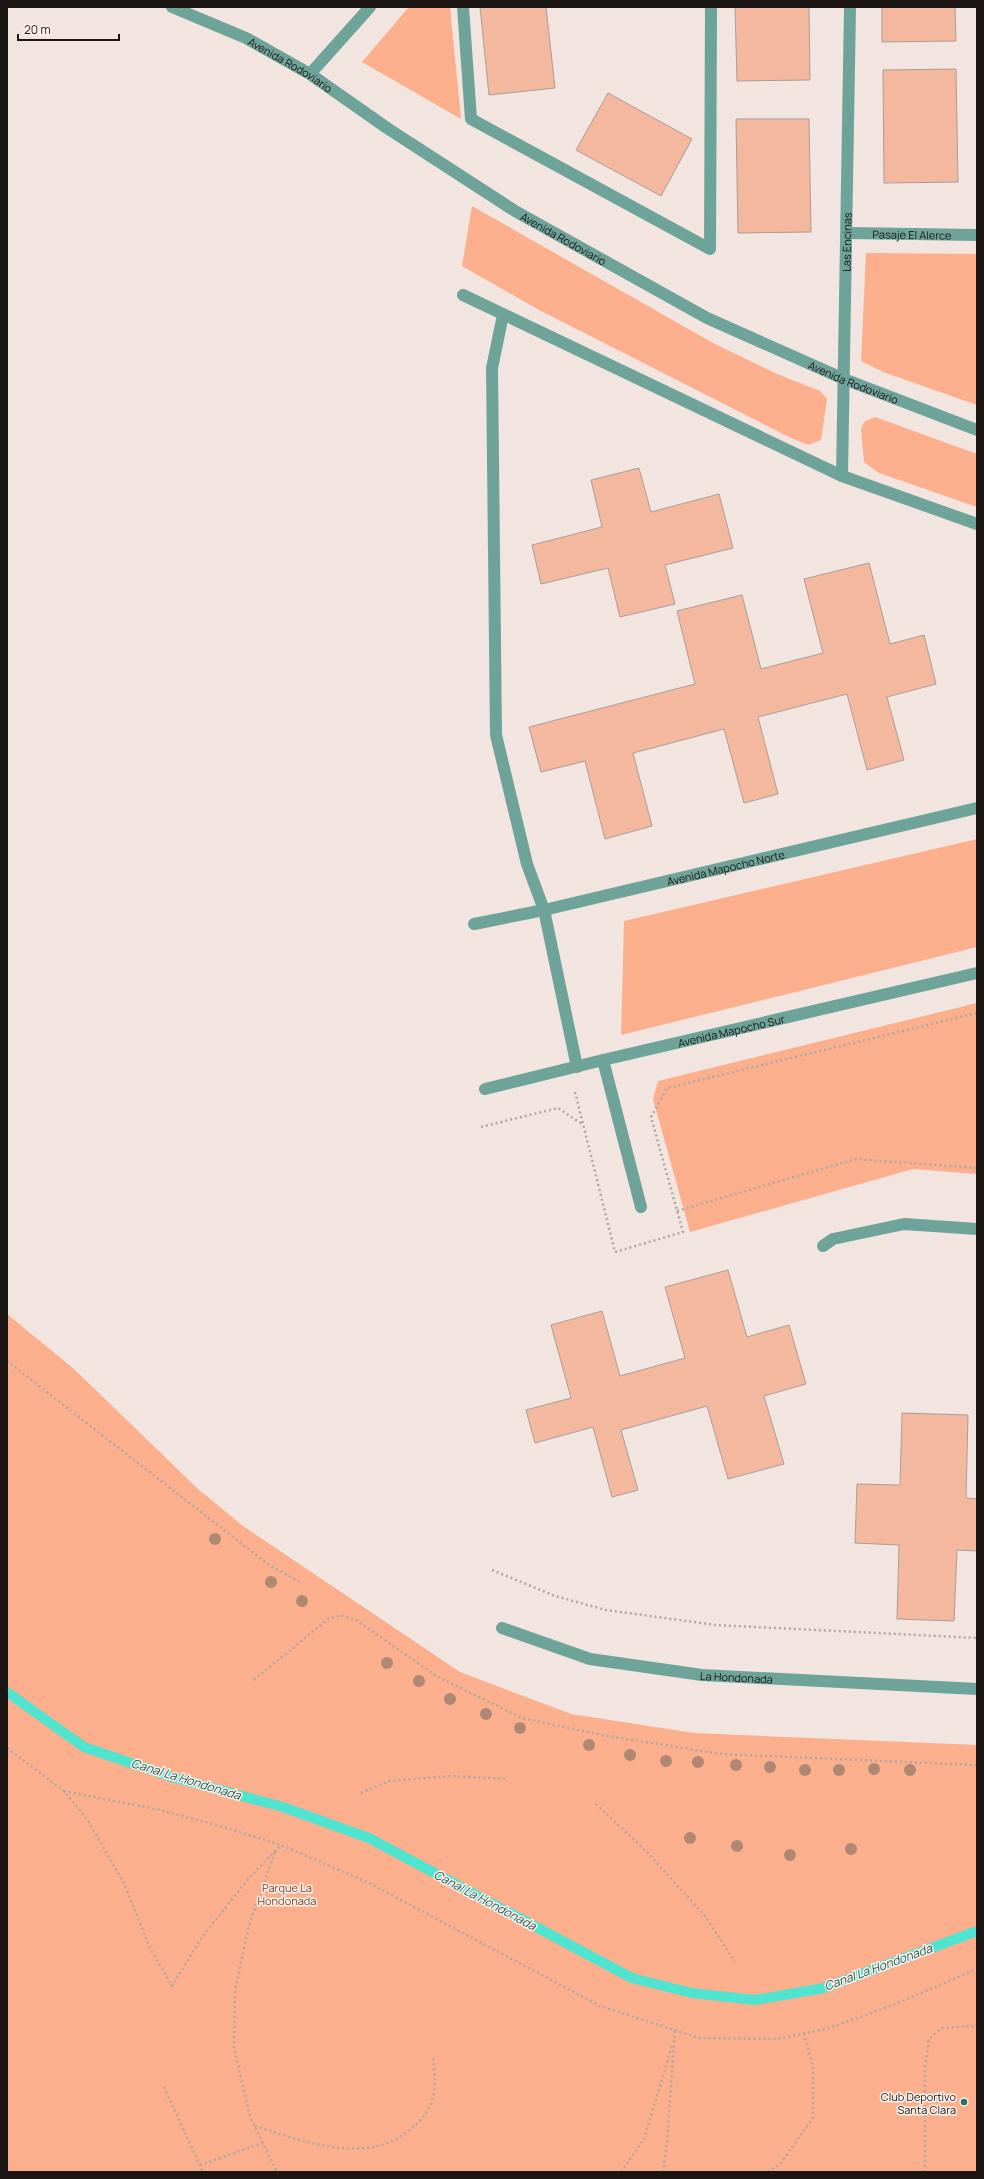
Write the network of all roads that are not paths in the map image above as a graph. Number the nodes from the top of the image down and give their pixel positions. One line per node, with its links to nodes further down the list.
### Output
1 (172, 7): 6 (street, Avenida Rodoviario)
2 (370, 7): 6 (street)
3 (463, 7): 4 (street)
4 (711, 7)
5 (850, 7): 7 (street, Las Encinas)
6 (310, 74): 11 (street, Avenida Rodoviario)
7 (847, 232): 8 (street, Pasaje El Alerce); 11 (street, Las Encinas)
8 (977, 235)
9 (463, 295): 10 (street)
10 (503, 315): 13 (street); 16 (street)
11 (844, 379): 12 (street, Avenida Rodoviario); 13 (street, Las Encinas)
12 (977, 430)
13 (842, 476): 14 (street)
14 (977, 524)
15 (977, 808): 16 (street, Avenida Mapocho Norte)
16 (544, 910): 17 (street, Avenida Mapocho Norte); 20 (street)
17 (474, 924)
18 (977, 973): 19 (street, Avenida Mapocho Sur)
19 (603, 1060): 20 (street, Avenida Mapocho Sur); 22 (street)
20 (573, 1068): 21 (street, Avenida Mapocho Sur)
21 (485, 1089)
22 (641, 1207)
23 (977, 1229): 24 (street)
24 (823, 1246)
25 (502, 1628): 26 (street, La Hondonada)
26 (977, 1689)

